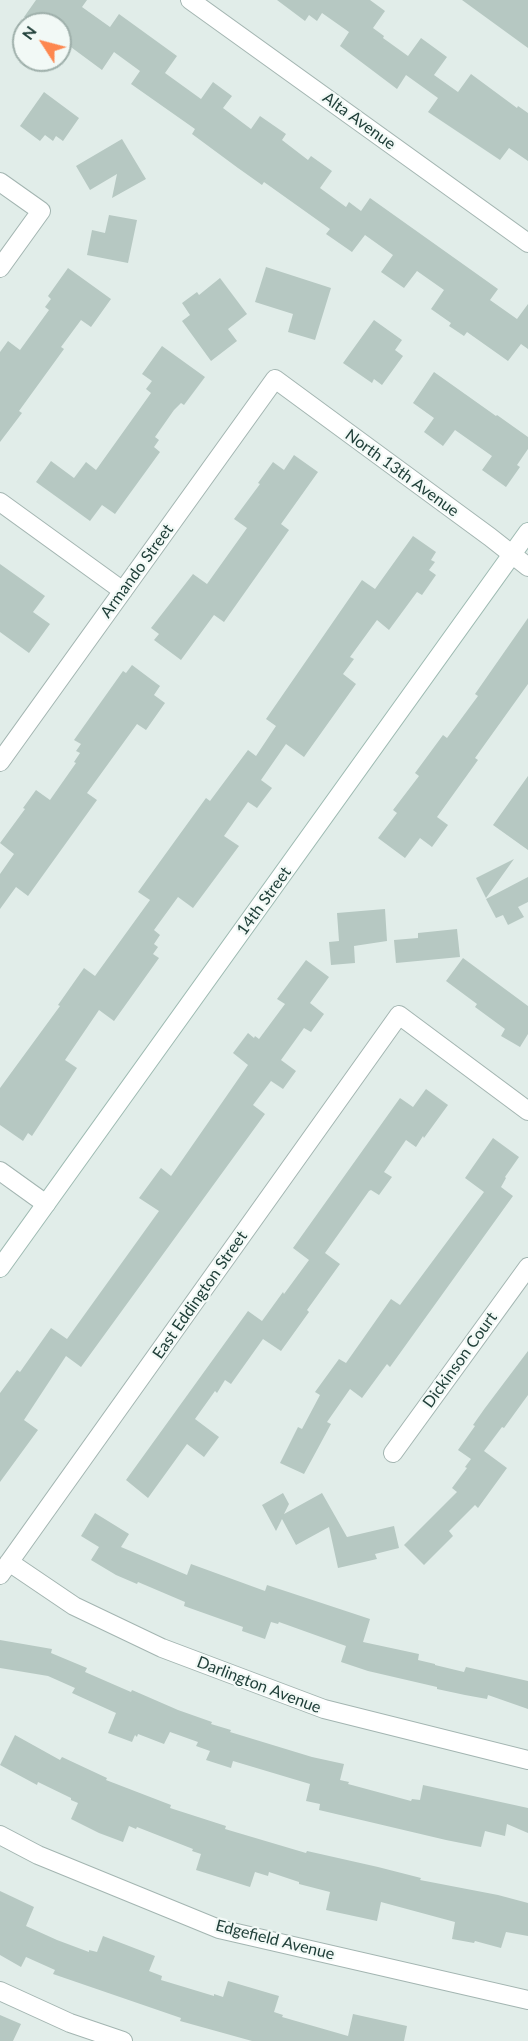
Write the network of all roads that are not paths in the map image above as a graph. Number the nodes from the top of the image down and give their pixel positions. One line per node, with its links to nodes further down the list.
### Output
1 (190, 0): 3 (street, Alta Avenue)
2 (0, 182): 4 (street)
3 (528, 243)
4 (0, 268)
5 (274, 380): 8 (street, North 13th Avenue); 10 (street, Armando Street)
6 (0, 502): 10 (street)
7 (528, 532): 8 (street, 14th Street)
8 (512, 555): 9 (street, North 13th Avenue); 14 (street, 14th Street)
9 (528, 567)
10 (123, 591): 11 (street, Armando Street)
11 (0, 762)
12 (528, 1111): 18 (street, East Eddington Street)
13 (0, 1171): 14 (street)
14 (46, 1204): 16 (street, 14th Street)
15 (528, 1267): 17 (street, Dickinson Court)
16 (0, 1268)
17 (393, 1453)
18 (5, 1569): 19 (street, Darlington Avenue)
19 (528, 1761)
20 (0, 1835): 22 (street, Edgefield Avenue)
21 (0, 1991): 23 (street)
22 (528, 2000)
23 (123, 2041)

